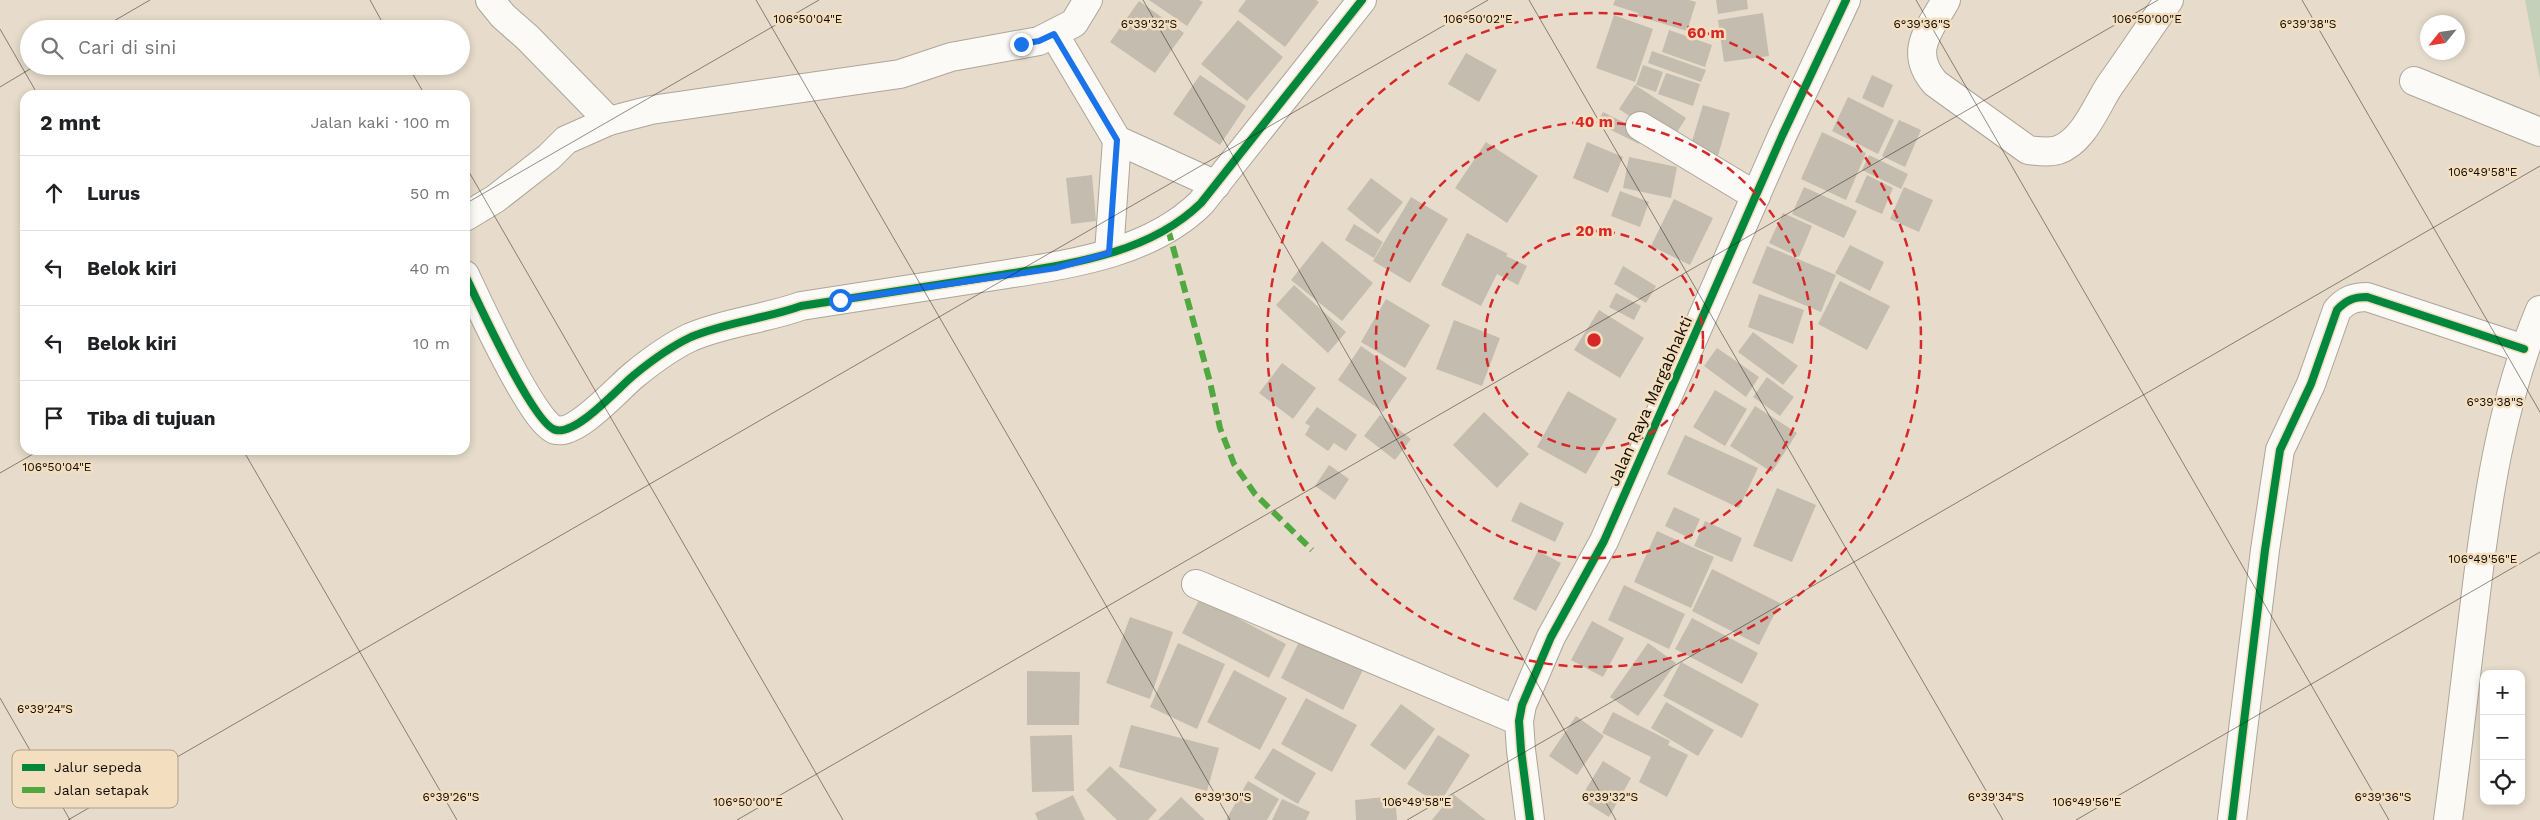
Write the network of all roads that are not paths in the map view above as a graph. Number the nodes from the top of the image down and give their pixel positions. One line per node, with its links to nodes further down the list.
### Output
1 (490, 0): 9 (street)
2 (1088, 0): 7 (street)
3 (1362, 0): 13 (street)
4 (1846, 0): 14 (street, Jalan Raya Margabhakti)
5 (1946, 0): 6 (street)
6 (2169, 0)
7 (1054, 34): 9 (street); 12 (street)
8 (2414, 81): 11 (street)
9 (609, 121): 15 (street)
10 (1640, 126): 14 (street)
11 (2540, 132)
12 (1117, 140): 13 (street); 16 (street)
13 (1216, 185): 16 (street)
14 (1756, 196): 21 (street, Jalan Raya Margabhakti)
15 (470, 214)
16 (1109, 253): 17 (street)
17 (470, 285)
18 (2540, 310): 19 (street)
19 (2524, 349): 23 (street); 24 (street)
20 (1196, 584): 21 (street)
21 (1519, 721): 22 (street, Jalan Raya Margabhakti)
22 (1530, 820)
23 (2232, 820)
24 (2448, 820)

